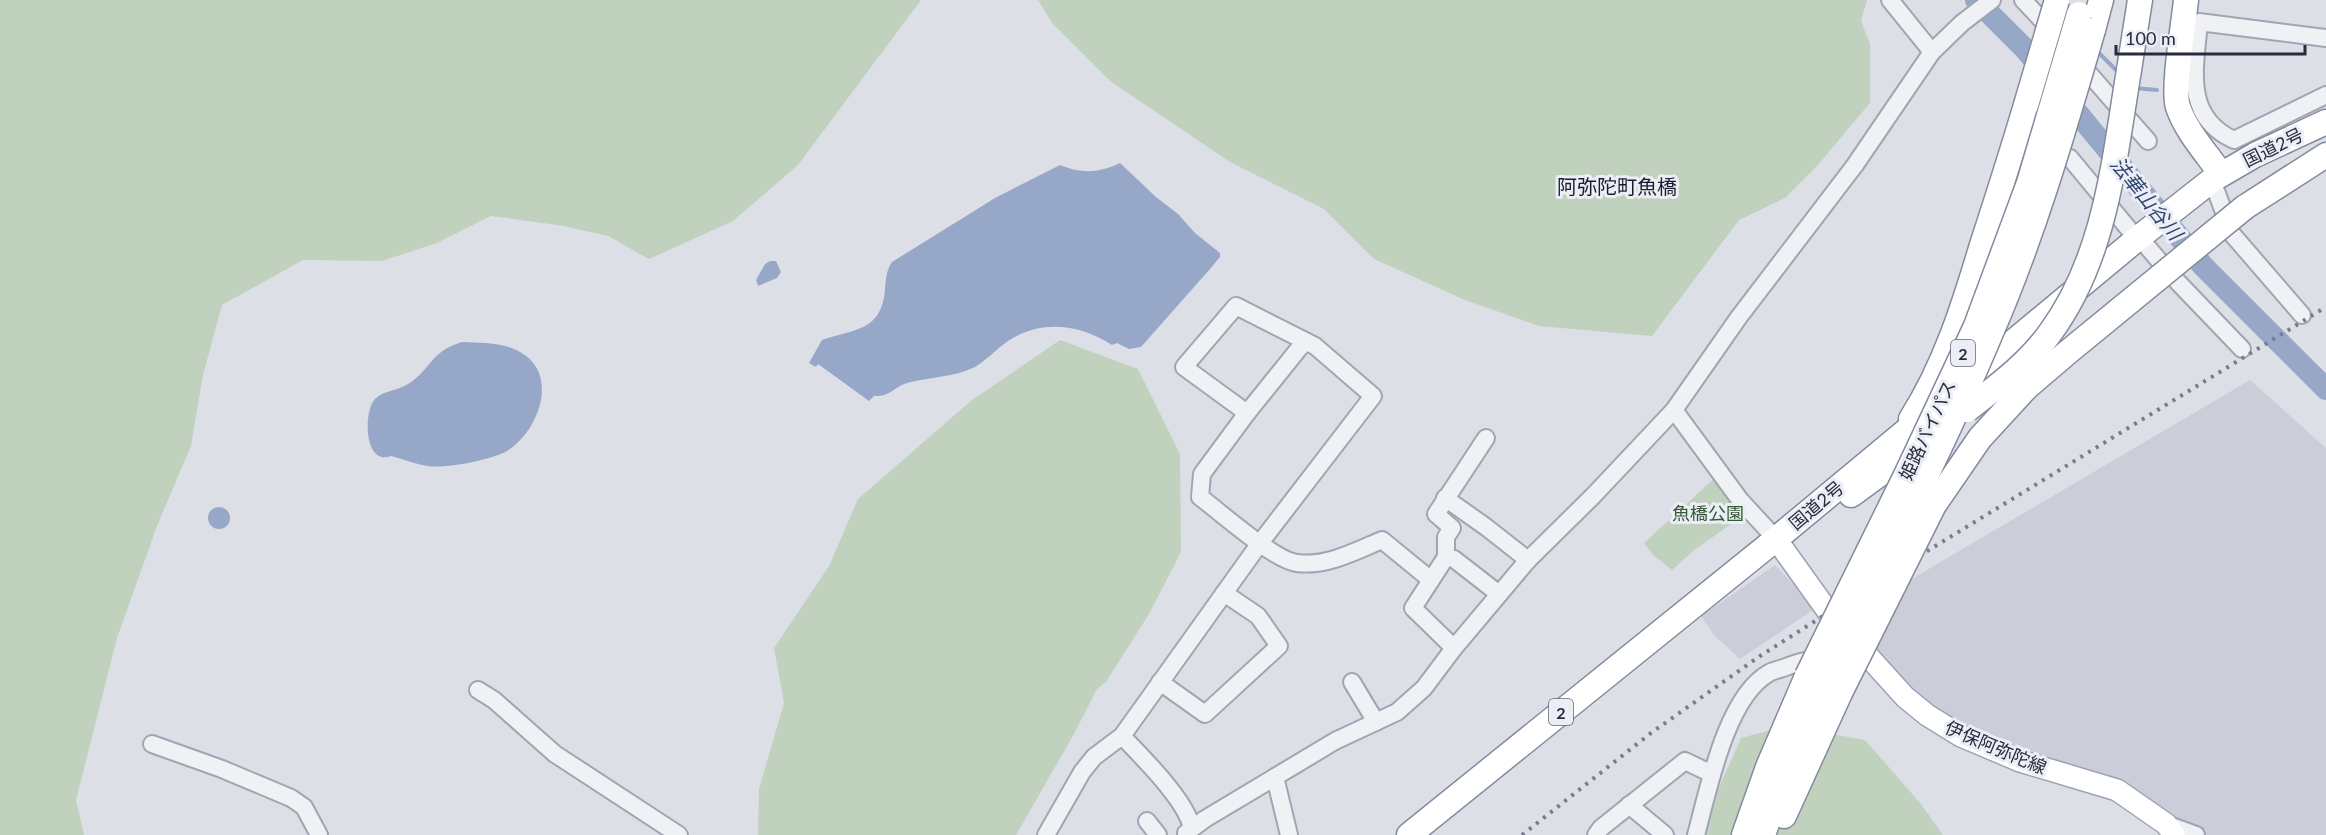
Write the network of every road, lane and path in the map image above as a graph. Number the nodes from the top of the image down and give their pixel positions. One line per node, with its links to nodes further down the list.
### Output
1 (1890, 0): 10 (street)
2 (1992, 0): 10 (street)
3 (2023, 0): 13 (street)
4 (2057, 0): 23 (highway, bridge)
5 (2101, 0): 8 (highway, 2)
6 (2140, 0): 26 (highway, bridge)
7 (2186, 0): 16 (highway, 国道2号)
8 (2085, 14): 37 (highway, 姫路バイパス / 2, bridge)
9 (2326, 38): 11 (street)
10 (1932, 52): 21 (street)
11 (2326, 95)
12 (2326, 122): 16 (highway, 国道2号 / 2)
13 (2148, 141)
14 (2326, 155): 37 (highway, bridge)
15 (2070, 158): 17 (street)
16 (2212, 181): 17 (highway, 国道2号 / 2); 18 (street)
17 (2138, 238): 20 (street); 23 (highway, 国道2号 / 2)
18 (2302, 315)
19 (1305, 341): 22 (street); 22 (street); 27 (street)
20 (2242, 349)
21 (1674, 410): 26 (street); 29 (street)
22 (1247, 413): 27 (street)
23 (1899, 436): 26 (highway, 国道2号 / 2)
24 (1486, 438): 25 (street)
25 (1445, 498): 28 (street); 29 (street)
26 (1778, 542): 34 (main road, 伊保阿弥陀線); 54 (highway, 国道2号 / 2)
27 (1260, 543): 30 (street); 31 (street)
28 (1446, 557): 30 (street); 32 (street)
29 (1528, 560): 32 (street)
30 (1431, 580): 33 (street)
31 (1224, 593): 35 (street); 35 (street)
32 (1499, 594): 33 (street)
33 (1454, 648): 39 (street)
34 (1874, 664): 42 (street); 46 (main road, 伊保阿弥陀線)
35 (1160, 682): 40 (street)
36 (1352, 682): 39 (street)
37 (1823, 684): 57 (highway, 姫路バイパス / 2); 58 (highway, 姫路バイパス / 2); 59 (highway)
38 (478, 690): 50 (street)
39 (1376, 722): 43 (street)
40 (1122, 736): 47 (street); 51 (street)
41 (152, 744): 49 (street)
42 (1712, 774): 44 (street); 56 (street)
43 (1275, 777): 47 (street); 53 (street)
44 (1629, 805): 48 (street); 55 (street)
45 (1147, 821): 52 (street)
46 (2170, 830): 60 (street)
47 (1188, 831)
48 (1654, 832)
49 (319, 835)
50 (679, 835)
51 (1046, 835)
52 (1158, 835)
53 (1289, 835)
54 (1409, 835)
55 (1596, 835)
56 (1696, 835)
57 (1744, 835)
58 (1763, 835)
59 (1776, 835)
60 (2196, 835)

